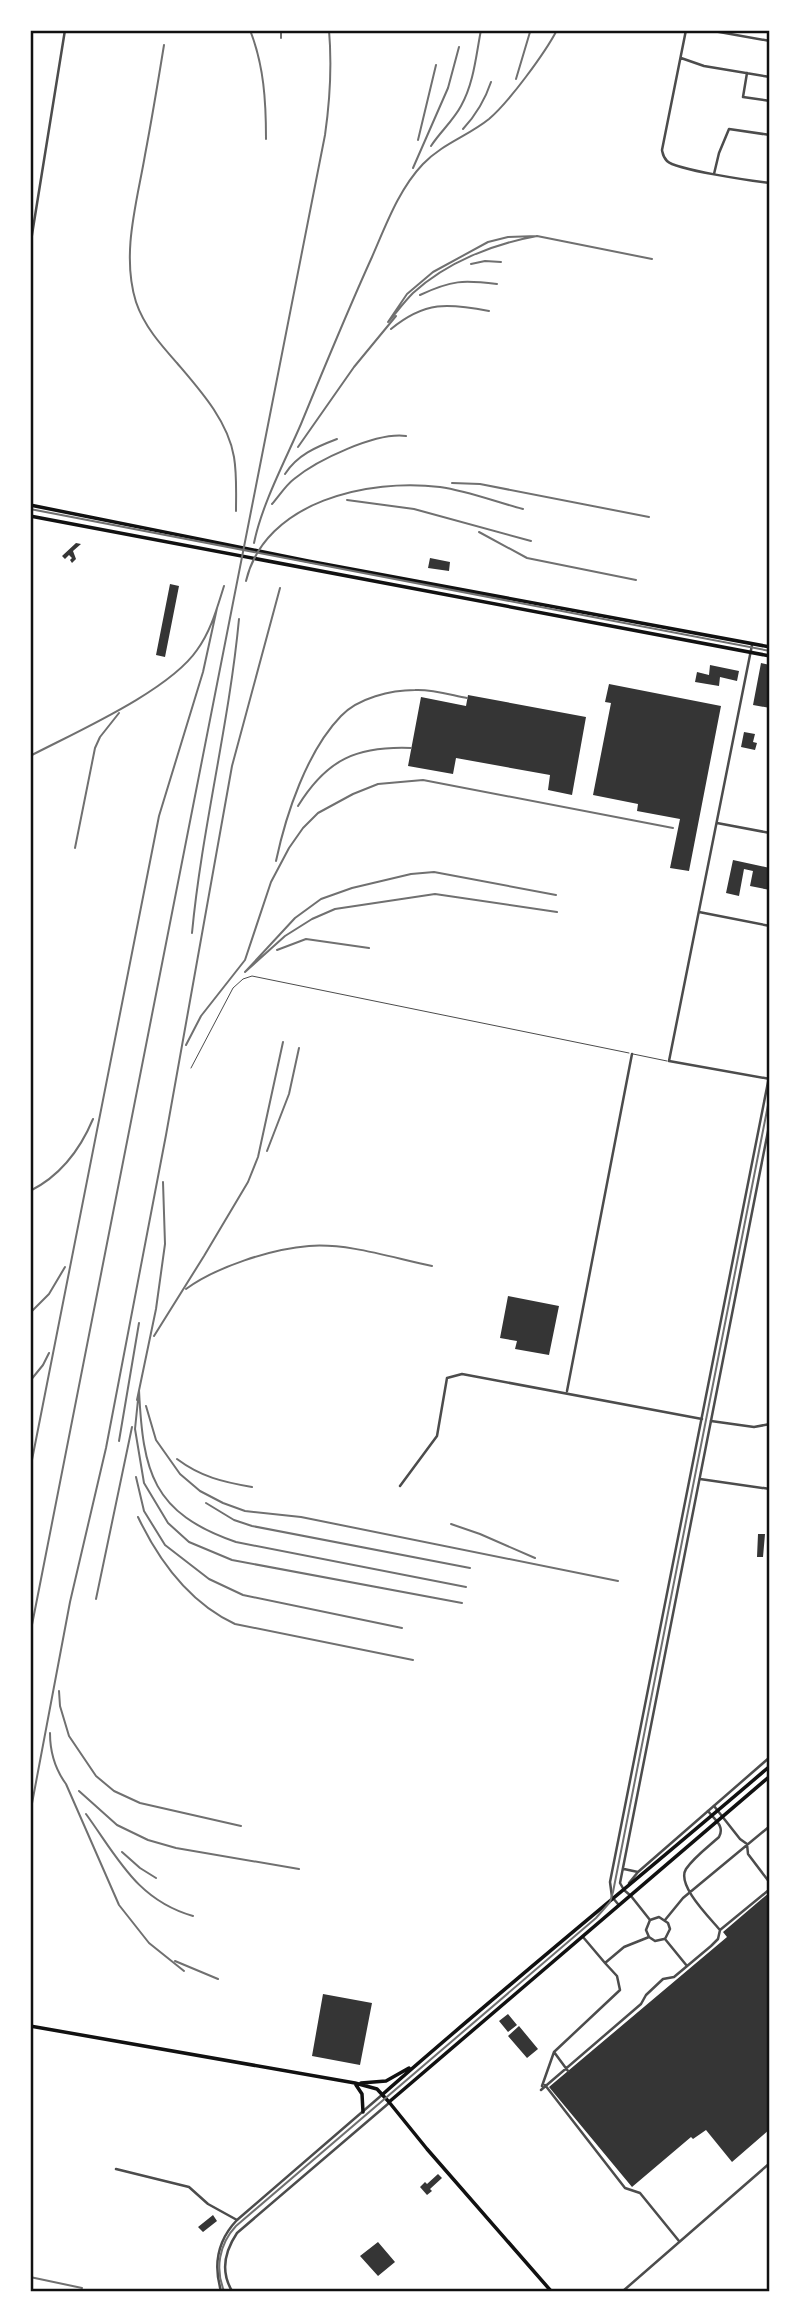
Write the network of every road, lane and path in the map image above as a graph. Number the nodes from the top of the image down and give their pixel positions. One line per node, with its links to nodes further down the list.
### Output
1 (65, 30): 12 (street)
2 (686, 30): 5 (street)
3 (708, 30): 4 (street)
4 (770, 41)
5 (681, 58): 6 (street); 10 (street)
6 (747, 73): 7 (street); 8 (street)
7 (770, 77)
8 (770, 101)
9 (770, 135): 10 (street)
10 (714, 174): 11 (street)
11 (770, 183)
12 (30, 247)
13 (30, 505): 15 (main road)
14 (30, 516): 16 (main road)
15 (620, 620): 16 (main road); 17 (main road)
16 (619, 628): 19 (main road)
17 (752, 645): 18 (main road); 19 (street)
18 (770, 647)
19 (750, 654): 20 (main road); 21 (street)
20 (770, 656)
21 (717, 823): 22 (street); 23 (street)
22 (770, 833)
23 (699, 912): 24 (street); 26 (street)
24 (770, 926)
25 (632, 1054): 26 (lane); 27 (lane); 31 (street)
26 (669, 1061): 29 (street)
27 (191, 1068)
28 (770, 1072): 29 (street)
29 (770, 1079): 32 (street)
30 (770, 1121): 33 (street)
31 (567, 1392): 32 (street); 37 (street)
32 (702, 1419): 33 (street); 35 (street)
33 (711, 1421): 34 (street); 36 (street)
34 (770, 1424)
35 (690, 1477): 36 (street); 39 (street)
36 (700, 1479): 38 (street); 40 (street)
37 (400, 1486)
38 (770, 1489)
39 (640, 1732): 40 (street); 55 (street)
40 (650, 1734): 48 (street)
41 (770, 1758): 44 (street)
42 (770, 1766): 51 (main road)
43 (770, 1776): 54 (main road)
44 (714, 1806): 45 (street); 47 (street)
45 (708, 1811): 49 (street); 53 (street)
46 (770, 1826): 47 (street)
47 (747, 1844): 50 (street); 53 (street)
48 (623, 1868): 49 (street); 51 (street)
49 (638, 1872): 51 (street)
50 (770, 1884)
51 (625, 1889): 54 (street); 55 (main road)
52 (770, 1889): 59 (street)
53 (690, 1891): 58 (street); 59 (street)
54 (631, 1896): 56 (main road); 57 (street)
55 (613, 1899): 56 (street); 67 (main road)
56 (619, 1905): 60 (main road)
57 (650, 1920): 58 (street); 61 (street)
58 (665, 1920): 62 (street)
59 (720, 1930): 64 (street)
60 (583, 1937): 63 (street); 72 (main road)
61 (649, 1937): 62 (street); 63 (street)
62 (665, 1938): 64 (street)
63 (606, 1962): 66 (street)
64 (687, 1966): 68 (street)
65 (30, 2026): 69 (main road)
66 (554, 2052): 68 (street); 70 (street)
67 (419, 2063): 69 (main road); 71 (main road)
68 (567, 2069): 70 (street)
69 (355, 2084): 71 (main road); 73 (main road)
70 (545, 2085): 78 (street)
71 (383, 2094): 72 (main road); 73 (street)
72 (389, 2102): 77 (street); 81 (main road)
73 (363, 2112): 76 (street)
74 (770, 2163): 78 (street)
75 (116, 2169): 76 (street)
76 (237, 2220): 77 (street); 79 (street)
77 (243, 2227): 80 (street)
78 (680, 2241): 82 (street)
79 (221, 2291)
80 (232, 2291)
81 (551, 2291)
82 (623, 2291)

